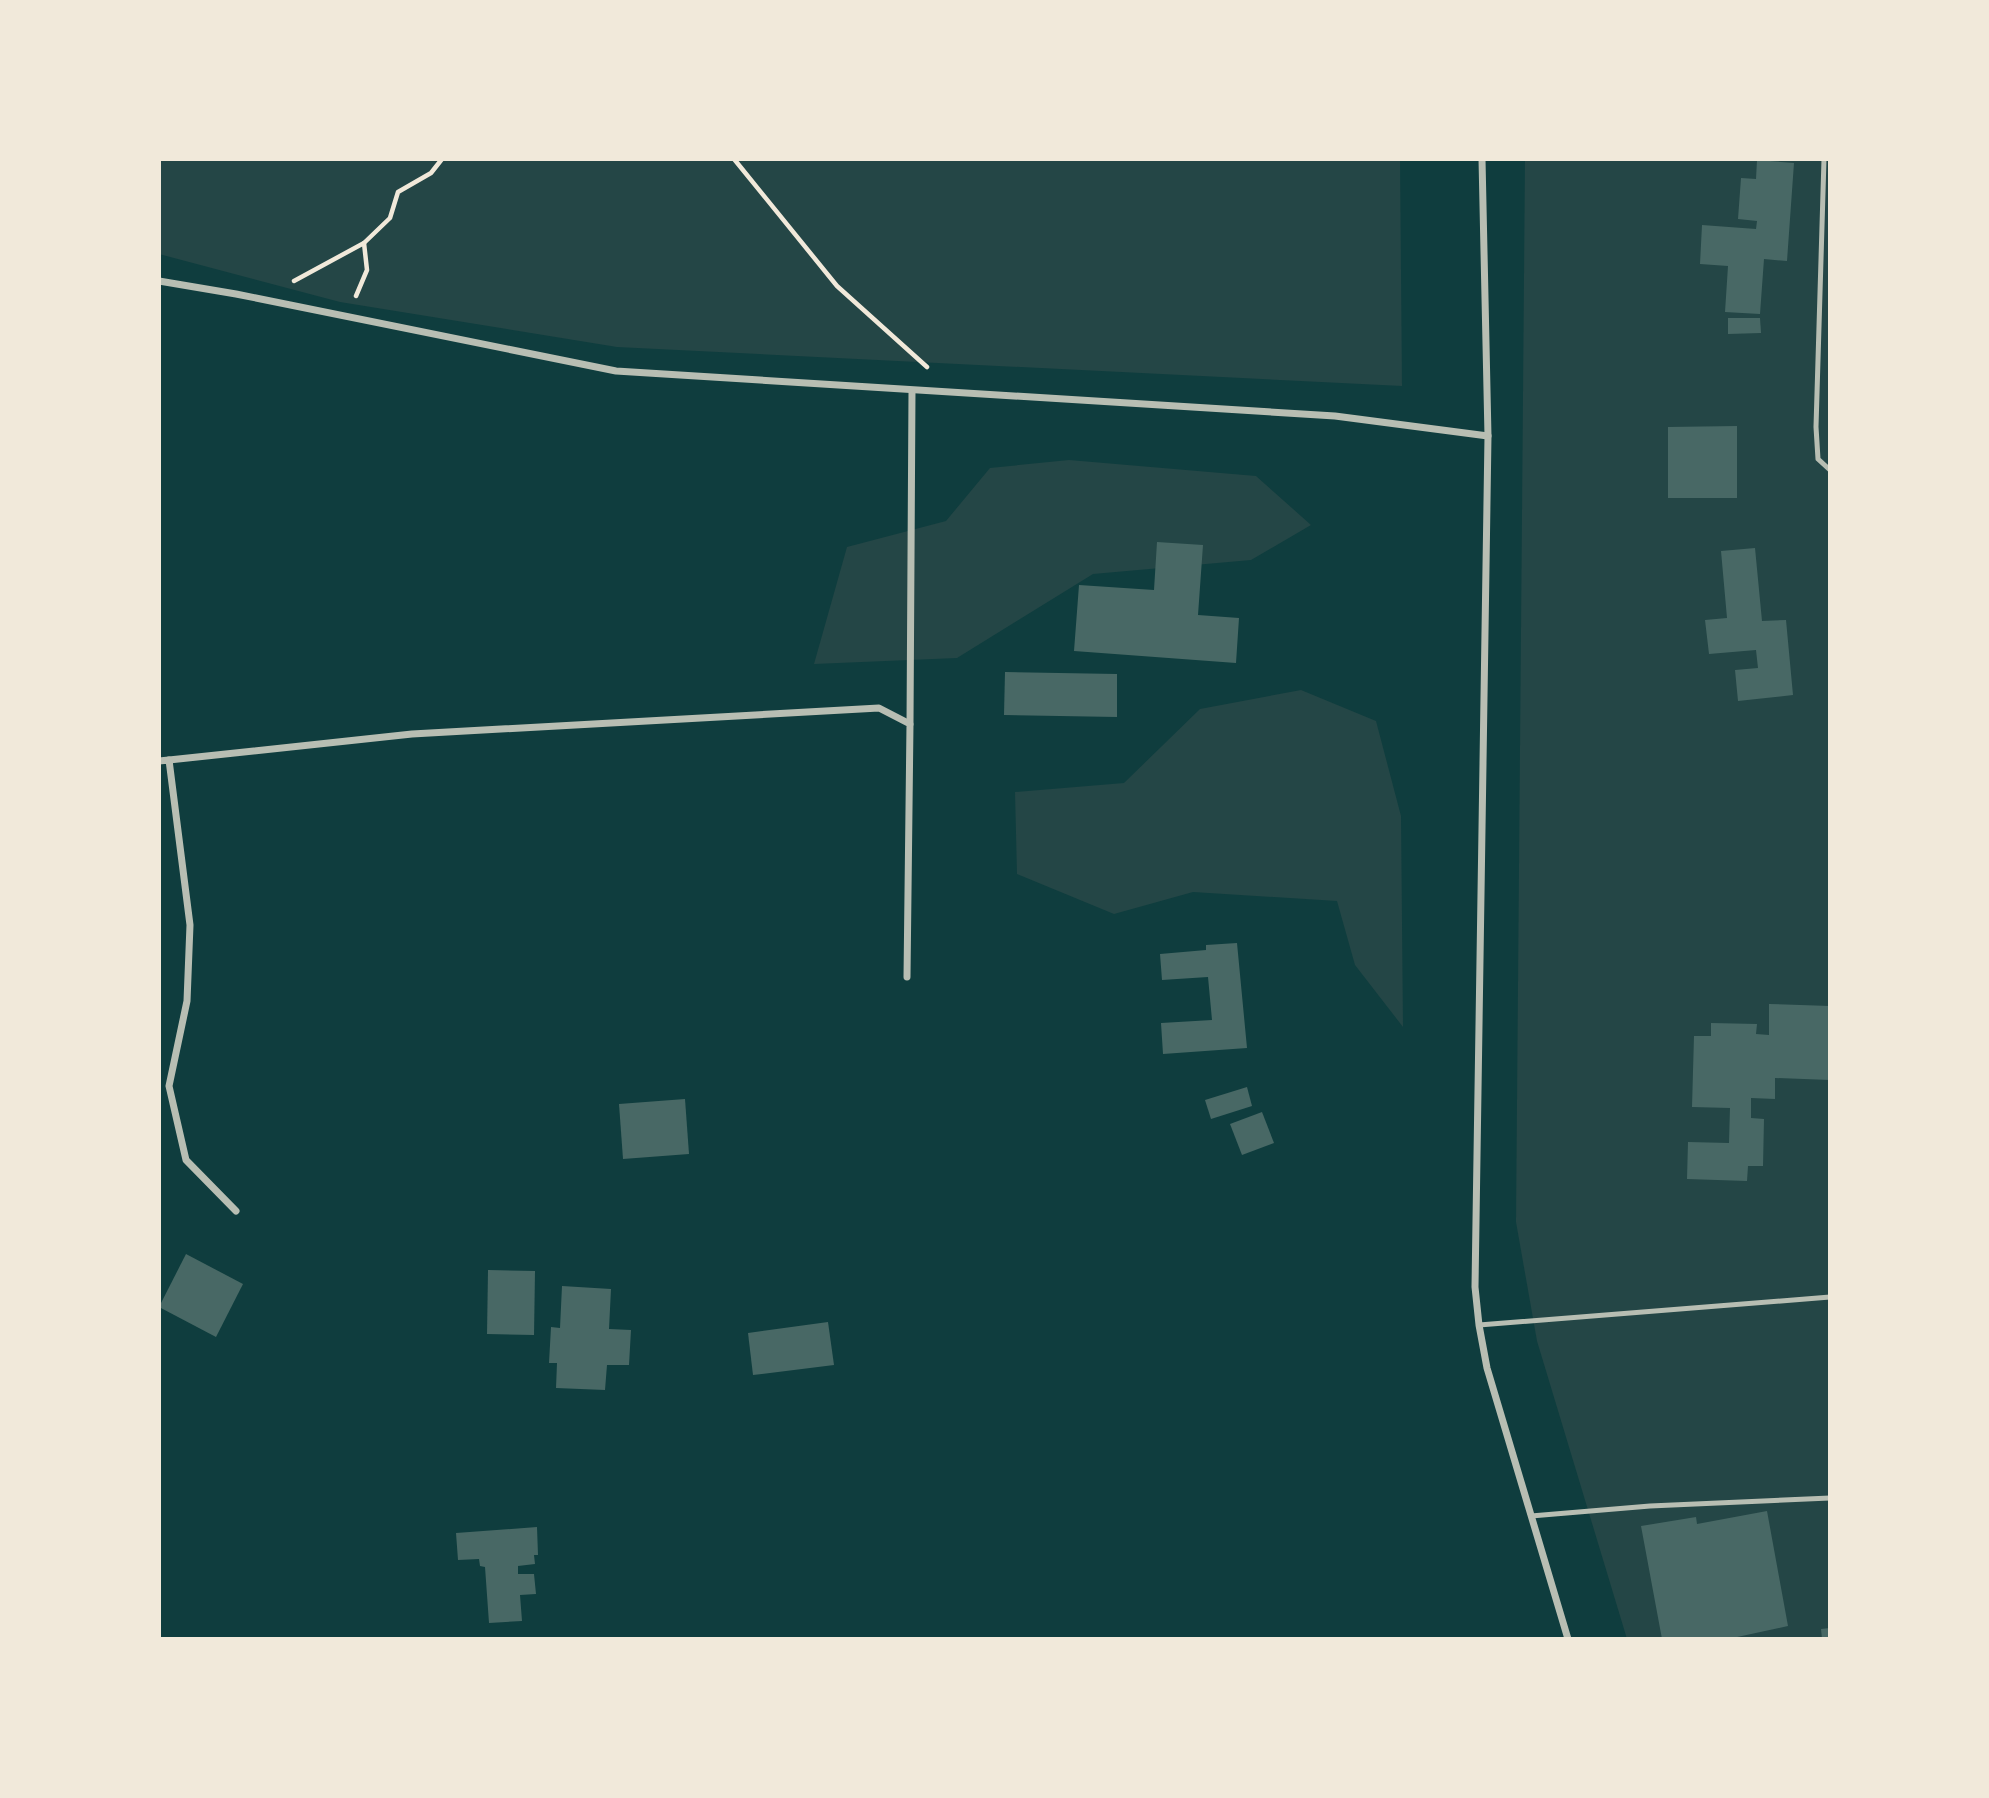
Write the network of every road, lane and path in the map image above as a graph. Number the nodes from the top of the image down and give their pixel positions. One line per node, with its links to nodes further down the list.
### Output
1 (442, 159): 5 (path)
2 (734, 159): 10 (path)
3 (1482, 159): 11 (street)
4 (1824, 159): 12 (lane)
5 (364, 243): 7 (path); 8 (path)
6 (159, 281): 7 (street)
7 (262, 299): 8 (street)
8 (348, 316): 9 (street)
9 (912, 391): 10 (street); 13 (street)
10 (957, 394): 11 (street)
11 (1488, 436): 19 (street)
12 (1830, 470)
13 (910, 724): 14 (street); 16 (street)
14 (169, 760): 15 (street); 17 (street)
15 (159, 761)
16 (907, 976)
17 (236, 1211)
18 (1830, 1297): 19 (lane)
19 (1479, 1325): 21 (street)
20 (1830, 1498): 21 (lane)
21 (1531, 1516): 22 (street)
22 (1568, 1639)

